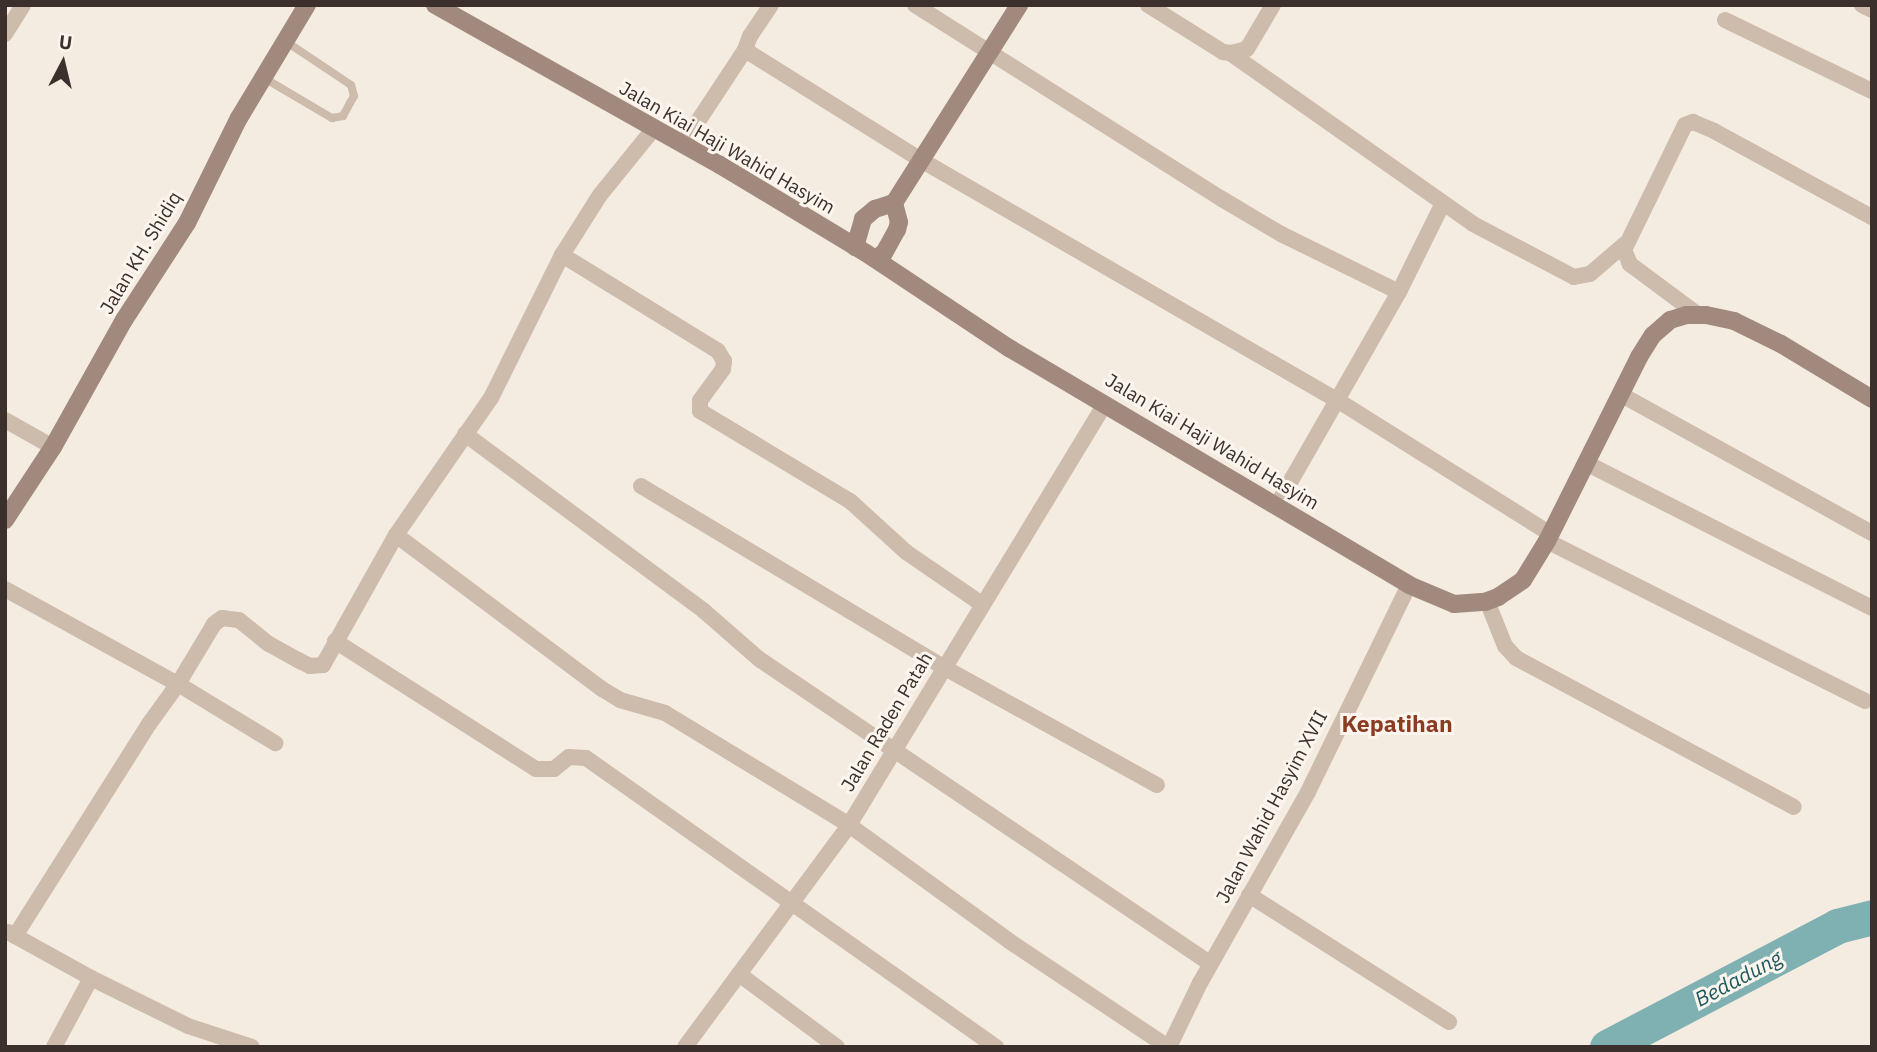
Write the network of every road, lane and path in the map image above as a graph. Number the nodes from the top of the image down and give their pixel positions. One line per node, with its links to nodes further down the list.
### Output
1 (23, 5): 12 (street)
2 (307, 5): 13 (street, Jalan KH. Shidiq)
3 (435, 5): 19 (street, Jalan Kiai Haji Wahid Hasyim)
4 (771, 5): 14 (street)
5 (915, 5): 15 (street)
6 (1019, 5): 15 (street)
7 (1148, 5): 16 (street)
8 (1273, 5): 16 (street)
9 (1862, 5): 10 (street)
10 (1872, 10)
11 (1725, 20): 18 (street)
12 (5, 34)
13 (285, 41): 17 (street, Jalan KH. Shidiq); 17 (lane)
14 (746, 50): 20 (street); 21 (street)
15 (990, 53): 21 (street); 29 (street)
16 (1230, 53): 23 (street)
17 (264, 77): 37 (street, Jalan KH. Shidiq)
18 (1872, 91)
19 (655, 127): 20 (street, Jalan Kiai Haji Wahid Hasyim); 27 (street)
20 (683, 144): 26 (street, Jalan Kiai Haji Wahid Hasyim)
21 (921, 160): 22 (street); 33 (street)
22 (894, 203): 26 (street); 28 (street)
23 (1443, 203): 25 (street); 29 (street)
24 (1872, 217): 25 (street)
25 (1625, 244): 30 (street)
26 (855, 247): 28 (street, Jalan Kiai Haji Wahid Hasyim)
27 (562, 255): 36 (street); 48 (street)
28 (875, 259): 34 (street, Jalan Kiai Haji Wahid Hasyim)
29 (1399, 292): 33 (street)
30 (1697, 314): 31 (street, Jalan Kiai Haji Wahid Hasyim); 32 (street, Jalan Kiai Haji Wahid Hasyim)
31 (1620, 394): 38 (street, Jalan Kiai Haji Wahid Hasyim); 42 (street)
32 (1872, 399)
33 (1337, 400): 40 (street); 44 (street)
34 (1104, 405): 40 (street, Jalan Kiai Haji Wahid Hasyim); 48 (street, Jalan Raden Patah)
35 (5, 420): 37 (street)
36 (465, 433): 43 (street); 55 (street)
37 (53, 447): 41 (street, Jalan KH. Shidiq)
38 (1586, 463): 44 (street, Jalan Kiai Haji Wahid Hasyim); 49 (street)
39 (641, 486): 51 (street)
40 (1277, 505): 45 (street, Jalan Kiai Haji Wahid Hasyim)
41 (5, 520)
42 (1872, 533)
43 (396, 535): 50 (street); 58 (street)
44 (1549, 538): 47 (street, Jalan Kiai Haji Wahid Hasyim); 53 (street)
45 (1409, 585): 47 (street, Jalan Kiai Haji Wahid Hasyim); 59 (street, Jalan Wahid Hasyim XVII)
46 (5, 589): 52 (street)
47 (1487, 601): 57 (street)
48 (983, 605): 51 (street, Jalan Raden Patah)
49 (1872, 608)
50 (335, 641): 52 (street); 60 (street)
51 (945, 668): 55 (street, Jalan Raden Patah); 56 (street)
52 (178, 684): 54 (street); 61 (street)
53 (1865, 701)
54 (275, 743)
55 (894, 753): 58 (street, Jalan Raden Patah); 62 (street)
56 (1157, 785)
57 (1794, 807)
58 (849, 825): 60 (street, Jalan Raden Patah); 71 (street)
59 (1249, 895): 62 (street, Jalan Wahid Hasyim XVII); 65 (street)
60 (791, 905): 63 (street, Jalan Raden Patah); 70 (street)
61 (10, 933): 64 (street)
62 (1211, 964): 71 (street, Jalan Wahid Hasyim XVII)
63 (739, 974): 68 (street, Jalan Raden Patah); 69 (street)
64 (90, 978): 66 (street); 67 (street)
65 (1449, 1022)
66 (54, 1047)
67 (252, 1047)
68 (685, 1047)
69 (838, 1047)
70 (996, 1047)
71 (1168, 1047)

